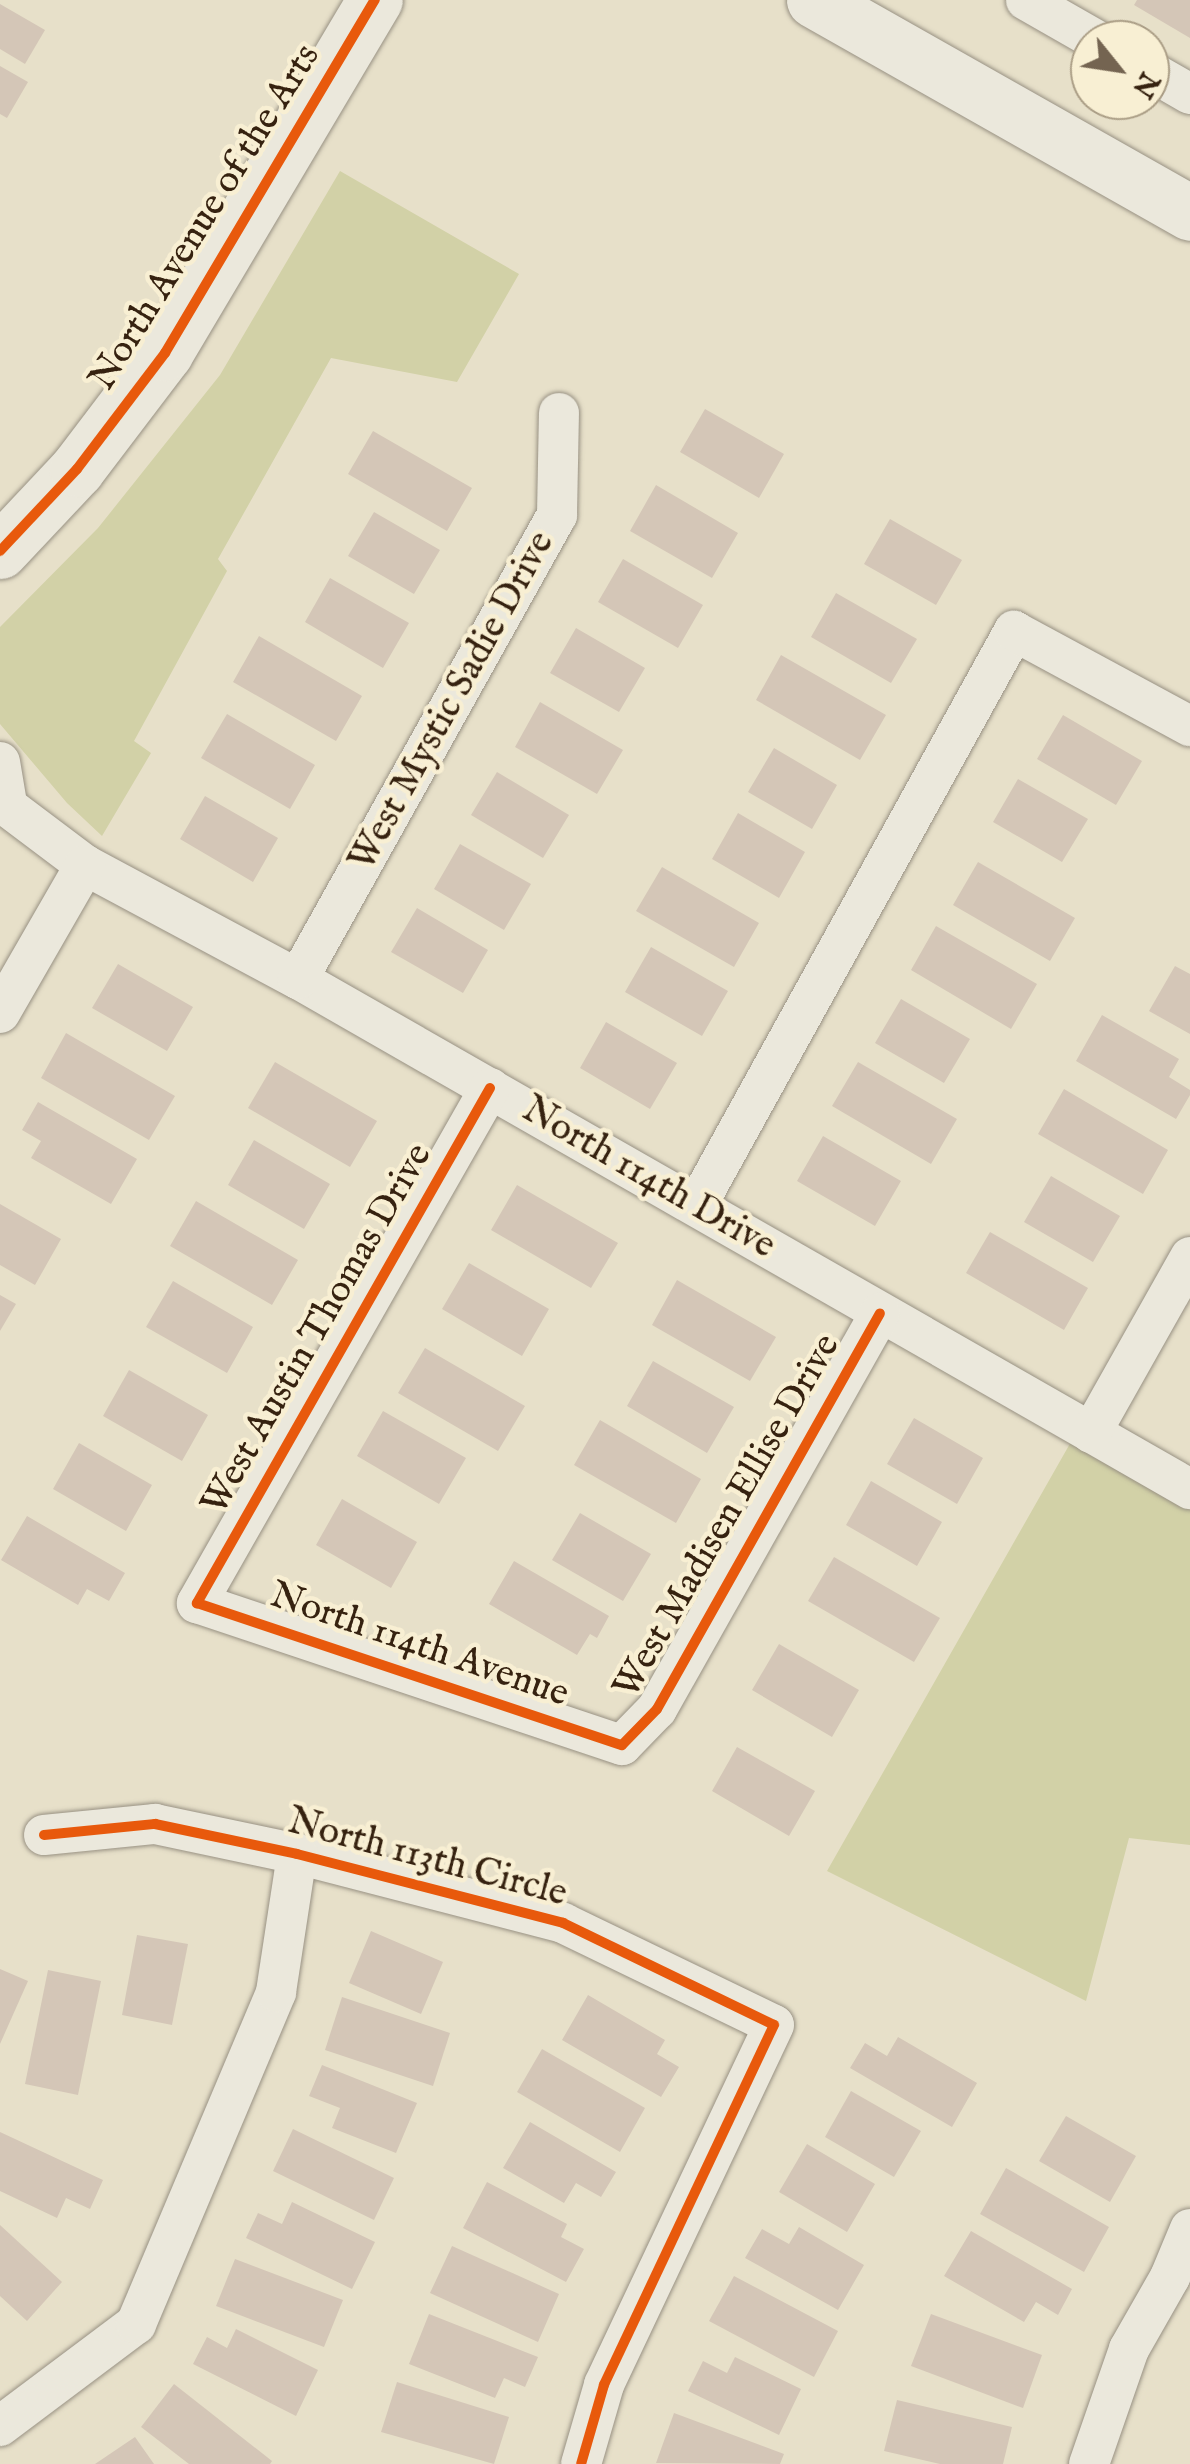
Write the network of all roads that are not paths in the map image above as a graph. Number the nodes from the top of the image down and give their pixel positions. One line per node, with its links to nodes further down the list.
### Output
1 (375, 0): 7 (street, North Avenue of the Arts)
2 (814, 0): 5 (street)
3 (1026, 0): 4 (street)
4 (1070, 25)
5 (1190, 213)
6 (559, 413): 12 (street, West Mystic Sadie Drive)
7 (0, 551)
8 (1190, 726): 15 (street)
9 (0, 762): 10 (street, North 114th Drive)
10 (4, 802): 11 (street, North 114th Drive)
11 (85, 865): 12 (street, North 114th Drive); 13 (street)
12 (298, 978): 14 (street, North 114th Drive)
13 (0, 1013)
14 (490, 1088): 15 (street, North 114th Drive); 20 (street, West Austin Thomas Drive)
15 (697, 1205): 17 (street, North 114th Drive)
16 (1190, 1257): 18 (street)
17 (880, 1314): 18 (street, North 114th Drive); 21 (street, West Madisen Ellise Drive)
18 (1091, 1433): 19 (street, North 114th Drive)
19 (1190, 1489)
20 (197, 1603): 21 (street, North 114th Avenue)
21 (622, 1745)
22 (44, 1835): 23 (street, North 113th Circle)
23 (297, 1854): 25 (street); 26 (street, North 113th Circle)
24 (1190, 2229): 27 (street)
25 (0, 2426)
26 (581, 2464)
27 (1089, 2464)

